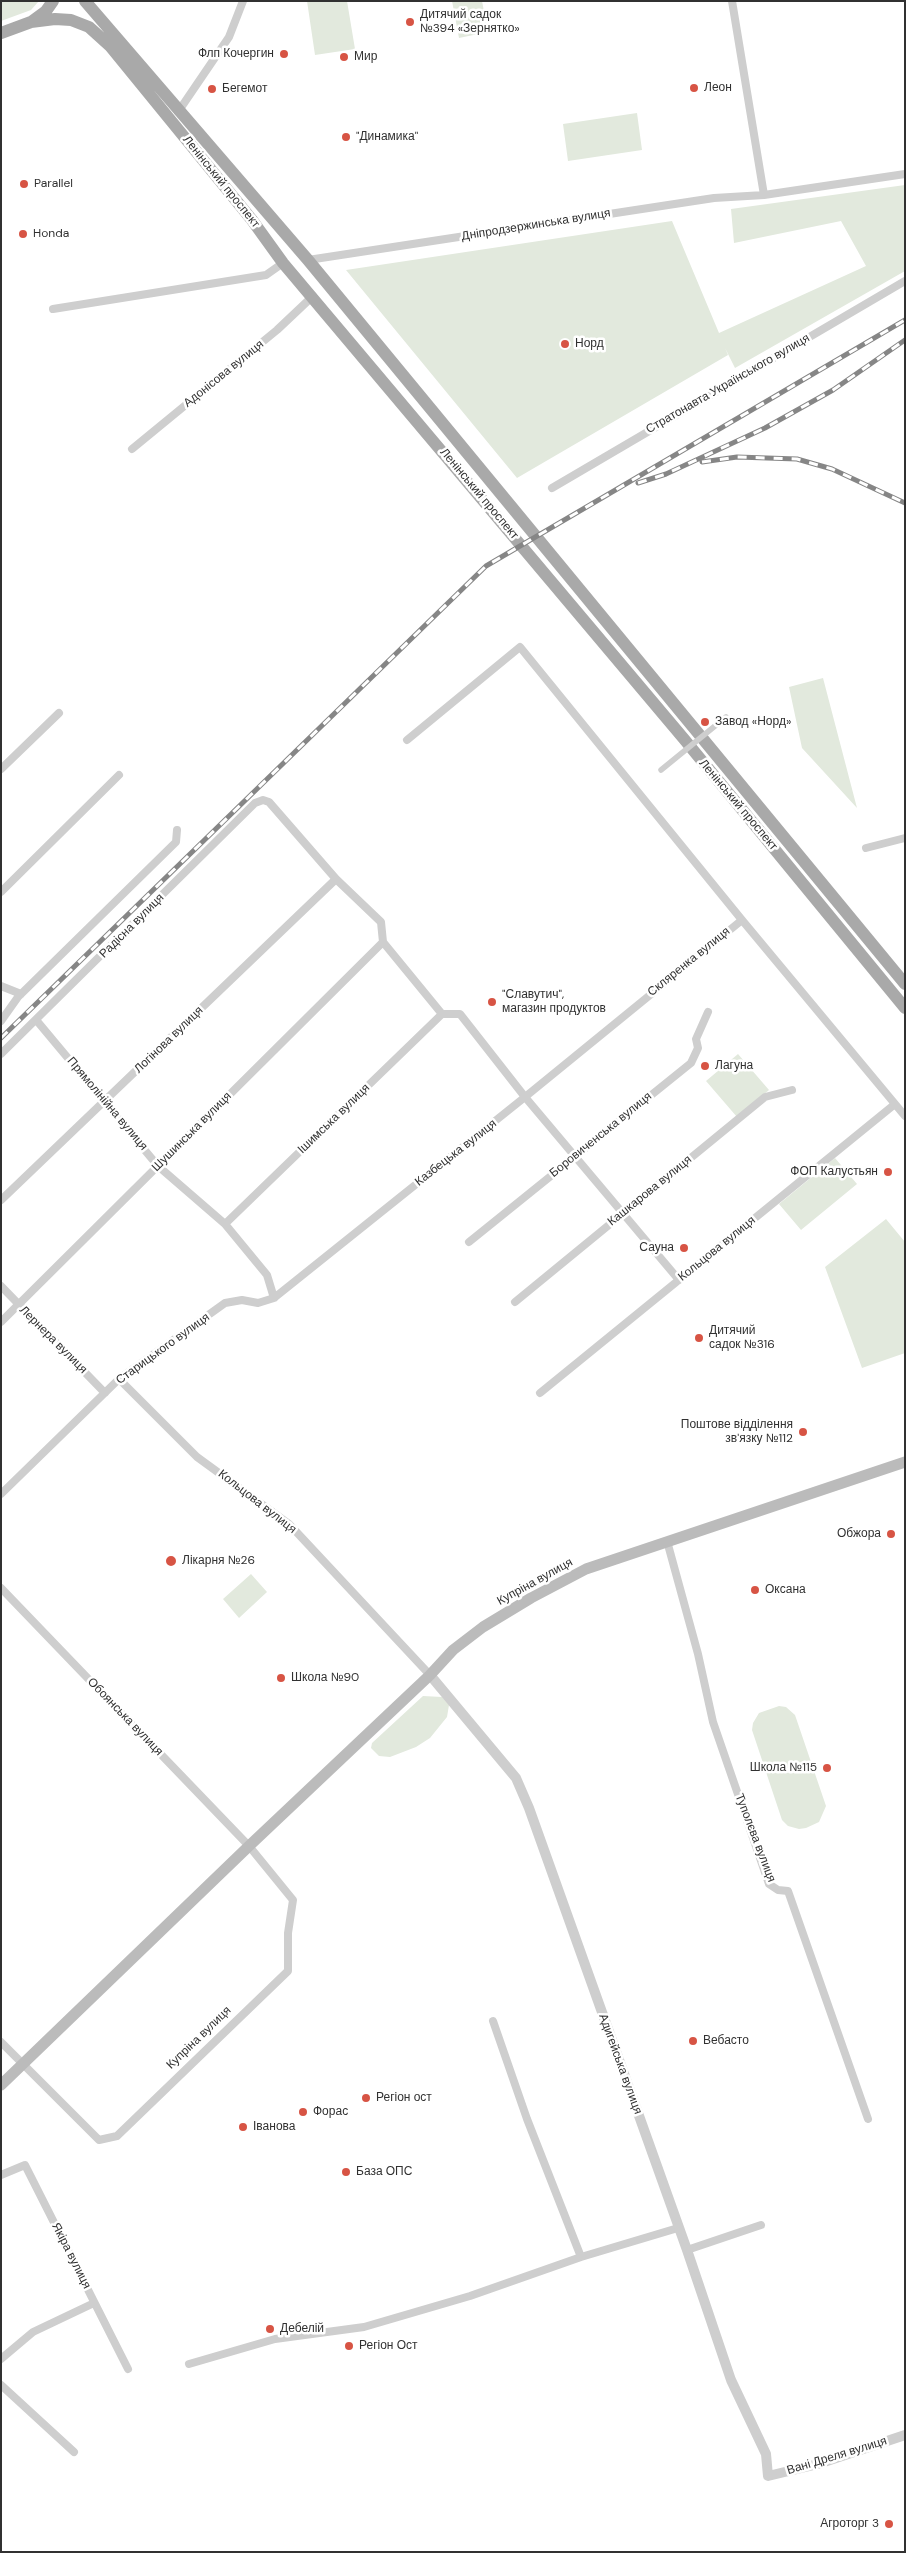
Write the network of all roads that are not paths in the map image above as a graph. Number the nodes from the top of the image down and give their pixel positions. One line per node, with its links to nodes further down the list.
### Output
1 (53, 1): 5 (main road)
2 (85, 1): 7 (main road, Ленінський проспект)
3 (244, 1): 7 (street)
4 (732, 1): 9 (street)
5 (31, 22): 6 (main road); 10 (main road, Ленінський проспект)
6 (1, 33)
7 (178, 112): 11 (main road, Ленінський проспект)
8 (905, 174): 9 (street, Дніпродзержинська вулиця)
9 (764, 195): 11 (street, Дніпродзержинська вулиця)
10 (283, 262): 12 (main road, Ленінський проспект); 15 (street)
11 (310, 262): 12 (main road); 31 (main road, Ленінський проспект)
12 (296, 277): 14 (main road, Ленінський проспект)
13 (905, 281): 17 (street, Стратонавта Українського вулиця)
14 (313, 296): 16 (street, Адонісова вулиця); 35 (main road, Ленінський проспект)
15 (53, 309)
16 (132, 449)
17 (552, 488)
18 (59, 713): 21 (street)
19 (726, 717): 22 (street, bridge)
20 (407, 740): 29 (street)
21 (1, 769)
22 (661, 770)
23 (119, 775): 28 (street)
24 (177, 830): 33 (street)
25 (905, 838): 26 (street)
26 (866, 848)
27 (336, 879): 30 (street); 39 (street, Радісна вулиця); 43 (street, Логінова вулиця)
28 (1, 892)
29 (742, 920): 34 (street, Скляренка вулиця); 44 (street)
30 (383, 942): 37 (street); 47 (street, Шушинська вулиця)
31 (905, 984)
32 (1, 986): 33 (street)
33 (21, 994): 38 (street)
34 (636, 1005): 42 (street, Казбецька вулиця)
35 (905, 1008)
36 (708, 1012): 46 (street, Боровиченська вулиця)
37 (442, 1014): 42 (street); 50 (street, Ішимська вулиця)
38 (1, 1021)
39 (37, 1021): 40 (street, Радісна вулиця); 43 (street, Прямолінійна вулиця)
40 (1, 1054)
41 (792, 1090): 49 (street, Кашкарова вулиця)
42 (526, 1098): 46 (street); 54 (street, Казбецька вулиця)
43 (105, 1102): 47 (street, Прямолінійна вулиця); 48 (street, Логінова вулиця)
44 (895, 1104): 45 (street); 52 (street, Кольцова вулиця)
45 (905, 1116)
46 (575, 1156): 49 (street); 51 (street, Боровиченська вулиця)
47 (158, 1166): 50 (street, Прямолінійна вулиця); 56 (street, Шушинська вулиця)
48 (1, 1200)
49 (622, 1214): 52 (street); 55 (street, Кашкарова вулиця)
50 (225, 1224): 54 (street, Прямолінійна вулиця)
51 (469, 1242)
52 (679, 1280): 60 (street, Кольцова вулиця)
53 (1, 1286): 56 (street, Лернера вулиця)
54 (274, 1298): 58 (street, Старицького вулиця)
55 (514, 1302)
56 (19, 1305): 57 (street, Шушинська вулиця); 59 (street, Лернера вулиця)
57 (1, 1322)
58 (119, 1380): 59 (street, Старицького вулиця); 65 (street, Кольцова вулиця)
59 (105, 1392): 62 (street, Старицького вулиця)
60 (540, 1393)
61 (905, 1462): 63 (main road, Купріна вулиця)
62 (1, 1494)
63 (667, 1541): 65 (main road, Купріна вулиця); 71 (street, Туполєва вулиця)
64 (1, 1588): 66 (street, Обоянська вулиця)
65 (430, 1675): 66 (main road, Купріна вулиця); 74 (street, Адигейська вулиця)
66 (249, 1846): 69 (main road, Купріна вулиця); 69 (street, Купріна вулиця)
67 (493, 2021): 76 (street)
68 (1, 2042): 69 (street, Купріна вулиця)
69 (23, 2064): 70 (main road, Купріна вулиця)
70 (1, 2085)
71 (868, 2119)
72 (1, 2175): 77 (street, Якіра вулиця)
73 (761, 2225): 75 (street)
74 (678, 2228): 75 (street, Адигейська вулиця); 76 (street)
75 (687, 2250): 84 (street, Адигейська вулиця)
76 (581, 2257): 79 (street)
77 (94, 2303): 78 (street); 80 (street, Якіра вулиця)
78 (1, 2359)
79 (189, 2364)
80 (128, 2369)
81 (1, 2385): 83 (street)
82 (905, 2435): 84 (street, Вані Дреля вулиця)
83 (74, 2452)
84 (768, 2476)

